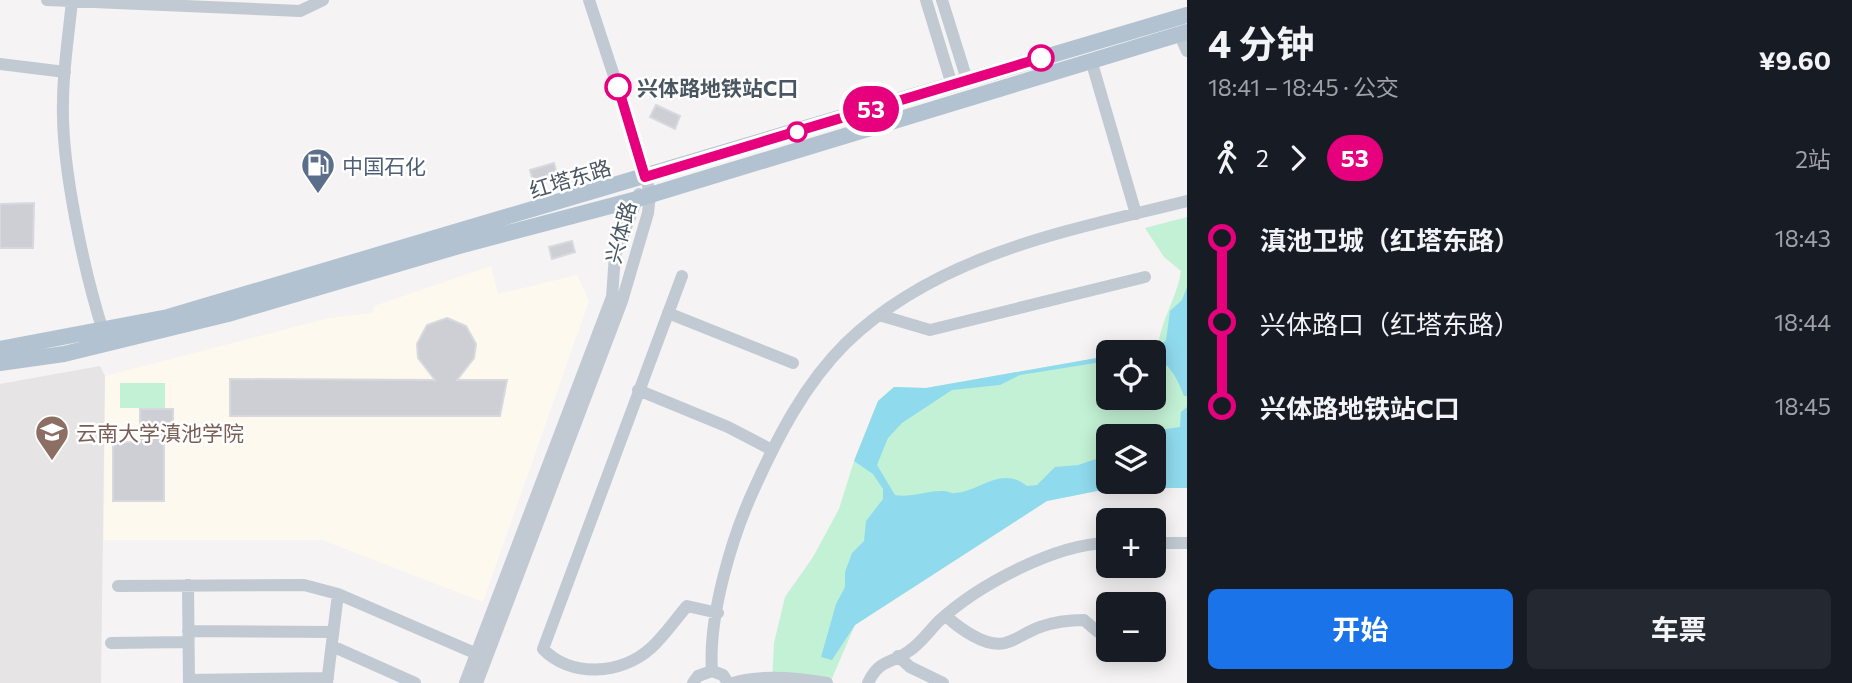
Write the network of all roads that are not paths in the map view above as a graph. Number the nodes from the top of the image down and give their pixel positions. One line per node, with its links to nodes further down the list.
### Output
1 (47, 0): 6 (street)
2 (323, 0): 6 (street)
3 (589, 0): 14 (street, 兴体路)
4 (926, 0): 13 (street)
5 (942, 0): 13 (street)
6 (72, 1): 12 (street)
7 (1187, 15): 13 (main road, 红塔东路)
8 (1183, 33): 9 (street); 10 (main road, 红塔东路)
9 (1187, 51)
10 (1091, 60): 15 (main road, 红塔东路); 17 (street)
11 (0, 64): 12 (street)
12 (65, 72): 22 (street)
13 (959, 82): 14 (main road, 红塔东路)
14 (645, 177): 15 (street, 兴体路); 22 (main road, 红塔东路)
15 (643, 196): 24 (main road, 红塔东路); 31 (street, 兴体路); 31 (street, 兴体路)
16 (1187, 201): 17 (street)
17 (1136, 214): 21 (street)
18 (682, 276): 20 (street)
19 (1145, 277): 21 (street)
20 (668, 313): 25 (street); 26 (street)
21 (879, 315): 27 (street)
22 (103, 331): 23 (main road, 红塔东路)
23 (0, 349)
24 (0, 363)
25 (793, 363)
26 (638, 390): 27 (street); 35 (street)
27 (772, 450): 35 (street)
28 (1096, 543): 36 (street)
29 (1166, 543): 30 (street)
30 (1187, 543)
31 (518, 563): 42 (street, 兴体路); 48 (street, 兴体路)
32 (188, 585): 33 (street); 34 (street); 39 (street)
33 (118, 586)
34 (338, 594): 38 (street); 42 (street)
35 (718, 613): 44 (street)
36 (946, 616): 37 (street); 43 (street)
37 (1096, 630)
38 (333, 632): 39 (street); 41 (street)
39 (188, 637): 40 (street); 45 (street)
40 (111, 643)
41 (332, 646): 46 (street); 47 (street)
42 (477, 654): 48 (street, 兴体路)
43 (898, 656): 52 (street); 53 (street)
44 (712, 671): 49 (street); 50 (street)
45 (189, 681): 46 (street)
46 (328, 681)
47 (415, 683)
48 (469, 683)
49 (693, 683)
50 (730, 683): 51 (street)
51 (827, 683)
52 (868, 683)
53 (943, 683)

